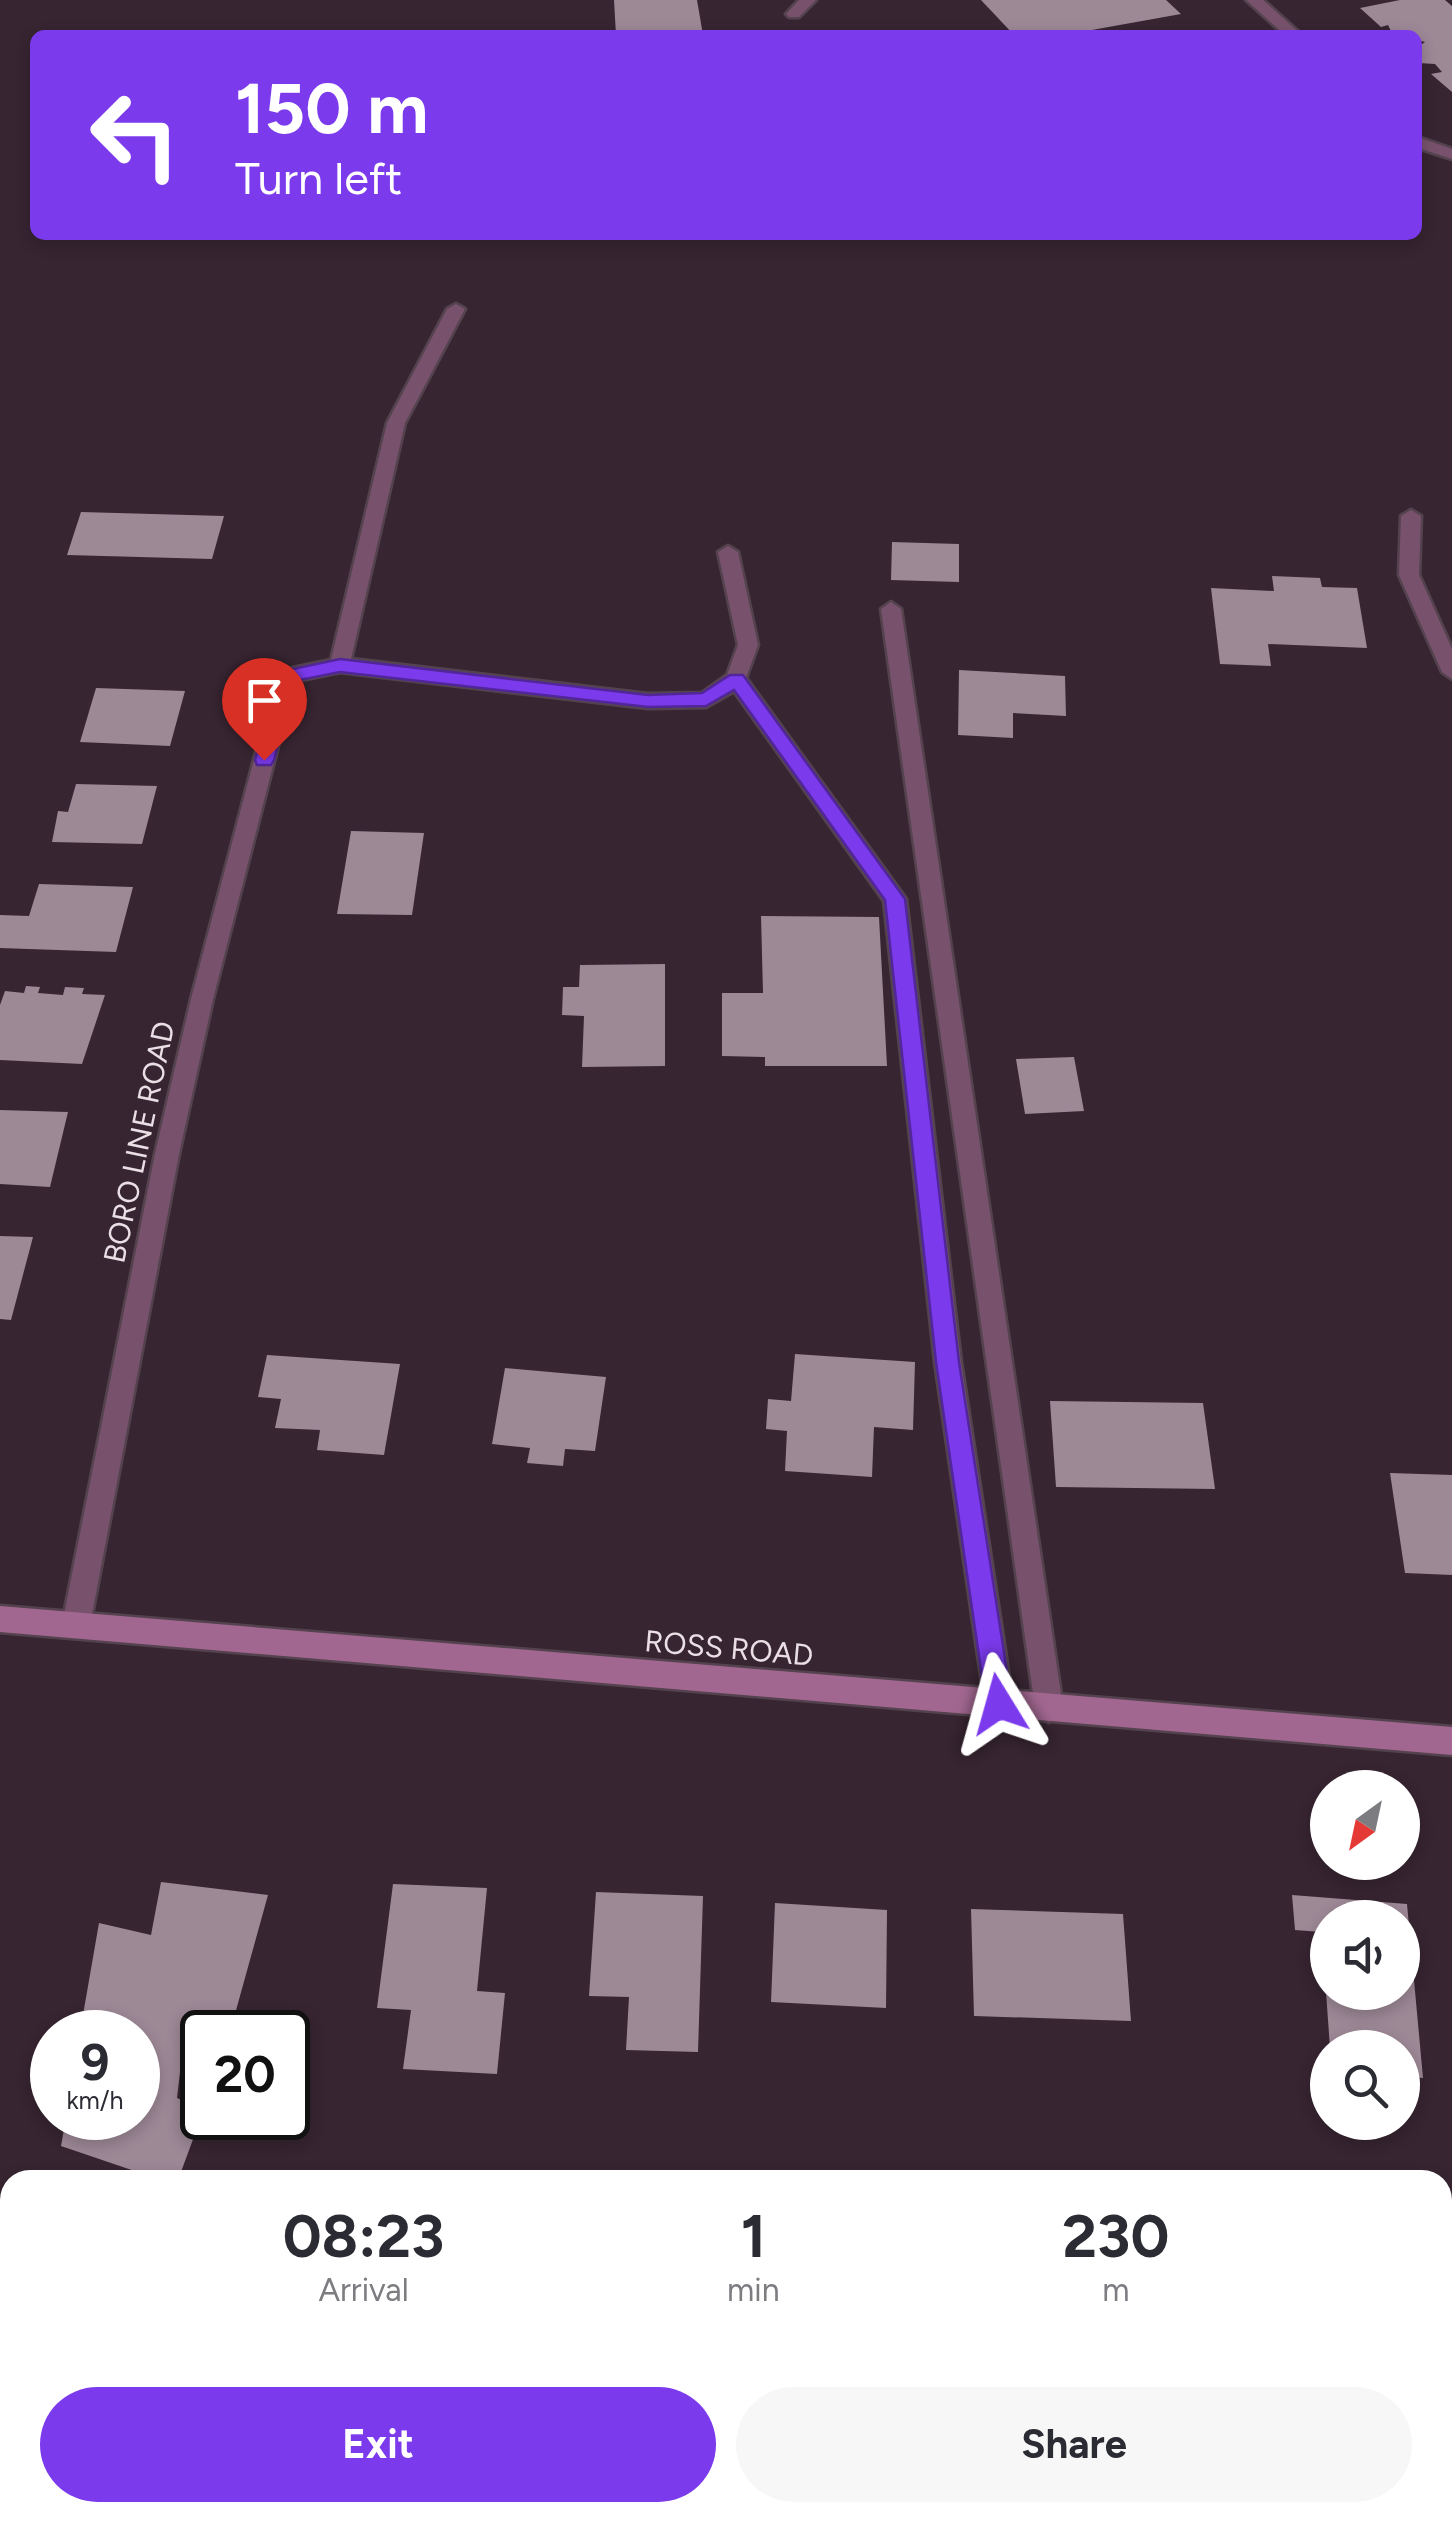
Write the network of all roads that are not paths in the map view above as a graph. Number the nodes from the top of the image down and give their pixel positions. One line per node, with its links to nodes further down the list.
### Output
1 (808, 0): 3 (street)
2 (1254, 0): 4 (street)
3 (794, 14)
4 (1288, 30)
5 (1422, 144): 6 (street)
6 (1452, 154)
7 (456, 310): 11 (street)
8 (1411, 516): 12 (street)
9 (728, 552): 13 (street)
10 (891, 609): 17 (street)
11 (340, 665): 13 (street); 15 (street, BORO LINE ROAD)
12 (1452, 672)
13 (736, 680): 16 (street)
14 (0, 1619): 15 (street, ROSS ROAD)
15 (76, 1625): 16 (street, ROSS ROAD)
16 (999, 1704): 17 (street, ROSS ROAD)
17 (1049, 1708): 18 (street, ROSS ROAD)
18 (1452, 1741)

